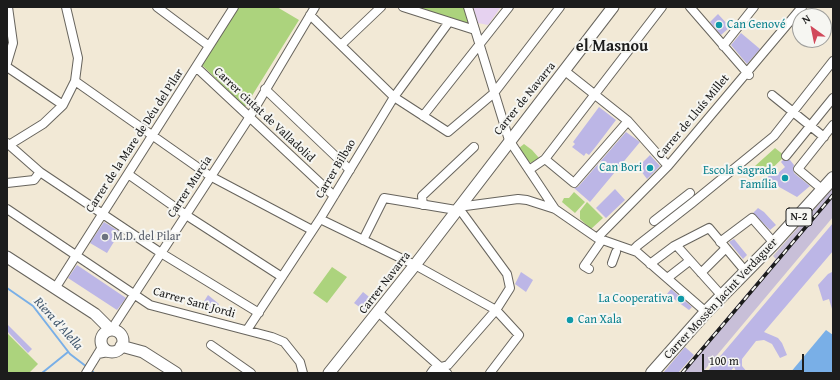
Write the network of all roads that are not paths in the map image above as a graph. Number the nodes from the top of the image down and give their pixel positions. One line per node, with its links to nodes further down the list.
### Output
1 (8, 7): 24 (street)
2 (66, 7): 29 (street)
3 (157, 7): 21 (street)
4 (234, 7): 21 (street, Carrer de la Mare de Déu del Pilar)
5 (315, 7): 16 (street, Carrer Murcia)
6 (381, 7): 19 (street)
7 (403, 7): 17 (street)
8 (468, 7): 18 (street)
9 (509, 7): 20 (street)
10 (560, 7): 31 (street)
11 (613, 7): 27 (street, Carrer de Navarra)
12 (662, 7): 32 (street)
13 (690, 7): 22 (street)
14 (754, 7): 22 (street)
15 (802, 7): 28 (street, Carrer de Lluís Millet)
16 (310, 16): 19 (street); 30 (street, Carrer Murcia)
17 (449, 22): 18 (street); 34 (street, Carrer Bilbao)
18 (475, 30): 20 (street)
19 (341, 45): 34 (street)
20 (480, 45): 31 (street); 38 (street)
21 (209, 46): 26 (street, Carrer de la Mare de Déu del Pilar)
22 (723, 46): 28 (street)
23 (833, 61): 37 (street)
24 (7, 63)
25 (7, 67): 36 (street)
26 (196, 67): 39 (street, Carrer ciutat de Valladolid); 43 (street, Carrer de la Mare de Déu del Pilar)
27 (565, 71): 32 (street); 45 (street, Carrer de Navarra)
28 (748, 74): 50 (street, Carrer de Lluís Millet)
29 (75, 81): 36 (street); 43 (street)
30 (265, 89): 39 (street, Carrer Murcia); 51 (street)
31 (494, 93): 38 (street); 45 (street)
32 (596, 95): 40 (street); 49 (street)
33 (772, 95): 37 (street)
34 (394, 97): 38 (street); 51 (street, Carrer Bilbao)
35 (833, 98): 42 (street)
36 (63, 105): 46 (street)
37 (792, 112): 42 (street); 76 (street)
38 (423, 116)
39 (249, 118): 55 (street, Carrer Murcia); 60 (street, Carrer ciutat de Valladolid)
40 (628, 121): 49 (street); 50 (street)
41 (833, 125): 44 (street)
42 (811, 127): 44 (street); 48 (street)
43 (152, 135): 54 (street, Carrer de la Mare de Déu del Pilar); 55 (street)
44 (824, 137): 58 (street)
45 (509, 140): 52 (street); 63 (street, Carrer de Navarra)
46 (8, 144): 53 (street)
47 (474, 147): 61 (street)
48 (786, 156)
49 (545, 159): 52 (street)
50 (668, 166): 70 (street, Carrer de Lluís Millet)
51 (350, 170): 60 (street, Carrer Bilbao)
52 (529, 170): 64 (street)
53 (40, 172): 57 (street); 65 (street)
54 (128, 174): 65 (street, Carrer de la Mare de Déu del Pilar); 66 (street)
55 (210, 176): 66 (street, Carrer Murcia); 69 (street)
56 (833, 178): 58 (main road, N-2)
57 (7, 183)
58 (823, 190): 73 (main road, Carrer Mossèn Jacint Verdaguer / N-2)
59 (690, 193): 68 (street)
60 (334, 196): 67 (street, Carrer Bilbao)
61 (423, 205): 63 (street); 71 (street)
62 (7, 209): 79 (street, Carrer Sant Jordi)
63 (457, 209): 64 (street); 84 (street, Carrer Navarra); 93 (street)
64 (555, 209): 70 (street)
65 (102, 214): 77 (street); 79 (street, Carrer de la Mare de Déu del Pilar)
66 (186, 215): 77 (street, Carrer Murcia); 89 (street)
67 (320, 219): 69 (street, Carrer Bilbao); 71 (street)
68 (654, 221)
69 (312, 230): 89 (street, Carrer Bilbao)
70 (599, 239): 76 (street); 85 (street, Carrer de Lluís Millet)
71 (363, 240): 84 (street)
72 (720, 242): 73 (street); 74 (street); 75 (street)
73 (774, 243): 86 (main road, Carrer Mossèn Jacint Verdaguer / N-2)
74 (677, 246): 83 (street); 87 (street)
75 (726, 249): 86 (street); 87 (street)
76 (633, 250): 83 (street)
77 (162, 252): 91 (street, Carrer Murcia); 94 (street)
78 (616, 252): 82 (street)
79 (75, 255): 90 (street, Carrer de la Mare de Déu del Pilar); 91 (street, Carrer Sant Jordi)
80 (7, 257): 90 (street)
81 (688, 262): 88 (street)
82 (612, 263)
83 (650, 264): 96 (street)
84 (415, 266): 93 (street); 95 (street, Carrer Navarra)
85 (589, 269)
86 (746, 272): 92 (main road, Carrer Mossèn Jacint Verdaguer / N-2)
87 (701, 273): 92 (street)
88 (670, 276)
89 (282, 277): 94 (street, Carrer Bilbao)
90 (56, 287): 98 (street)
91 (134, 296): 97 (street, Carrer Sant Jordi); 98 (street, Carrer Murcia)
92 (722, 296): 96 (main road, Carrer Mossèn Jacint Verdaguer / N-2)
93 (496, 310): 101 (street); 108 (street)
94 (259, 312): 97 (street, Carrer Bilbao)
95 (378, 312): 101 (street); 106 (street, Carrer Navarra)
96 (706, 312): 109 (main road, Carrer Mossèn Jacint Verdaguer / N-2)
97 (247, 330): 105 (street, Carrer Sant Jordi)
98 (115, 335): 100 (street); 100 (street); 103 (street)
99 (211, 345): 104 (street)
100 (103, 351): 102 (street)
101 (444, 370): 107 (street)
102 (86, 373)
103 (176, 373)
104 (251, 373)
105 (303, 373)
106 (330, 373)
107 (431, 373)
108 (490, 373)
109 (652, 373)

